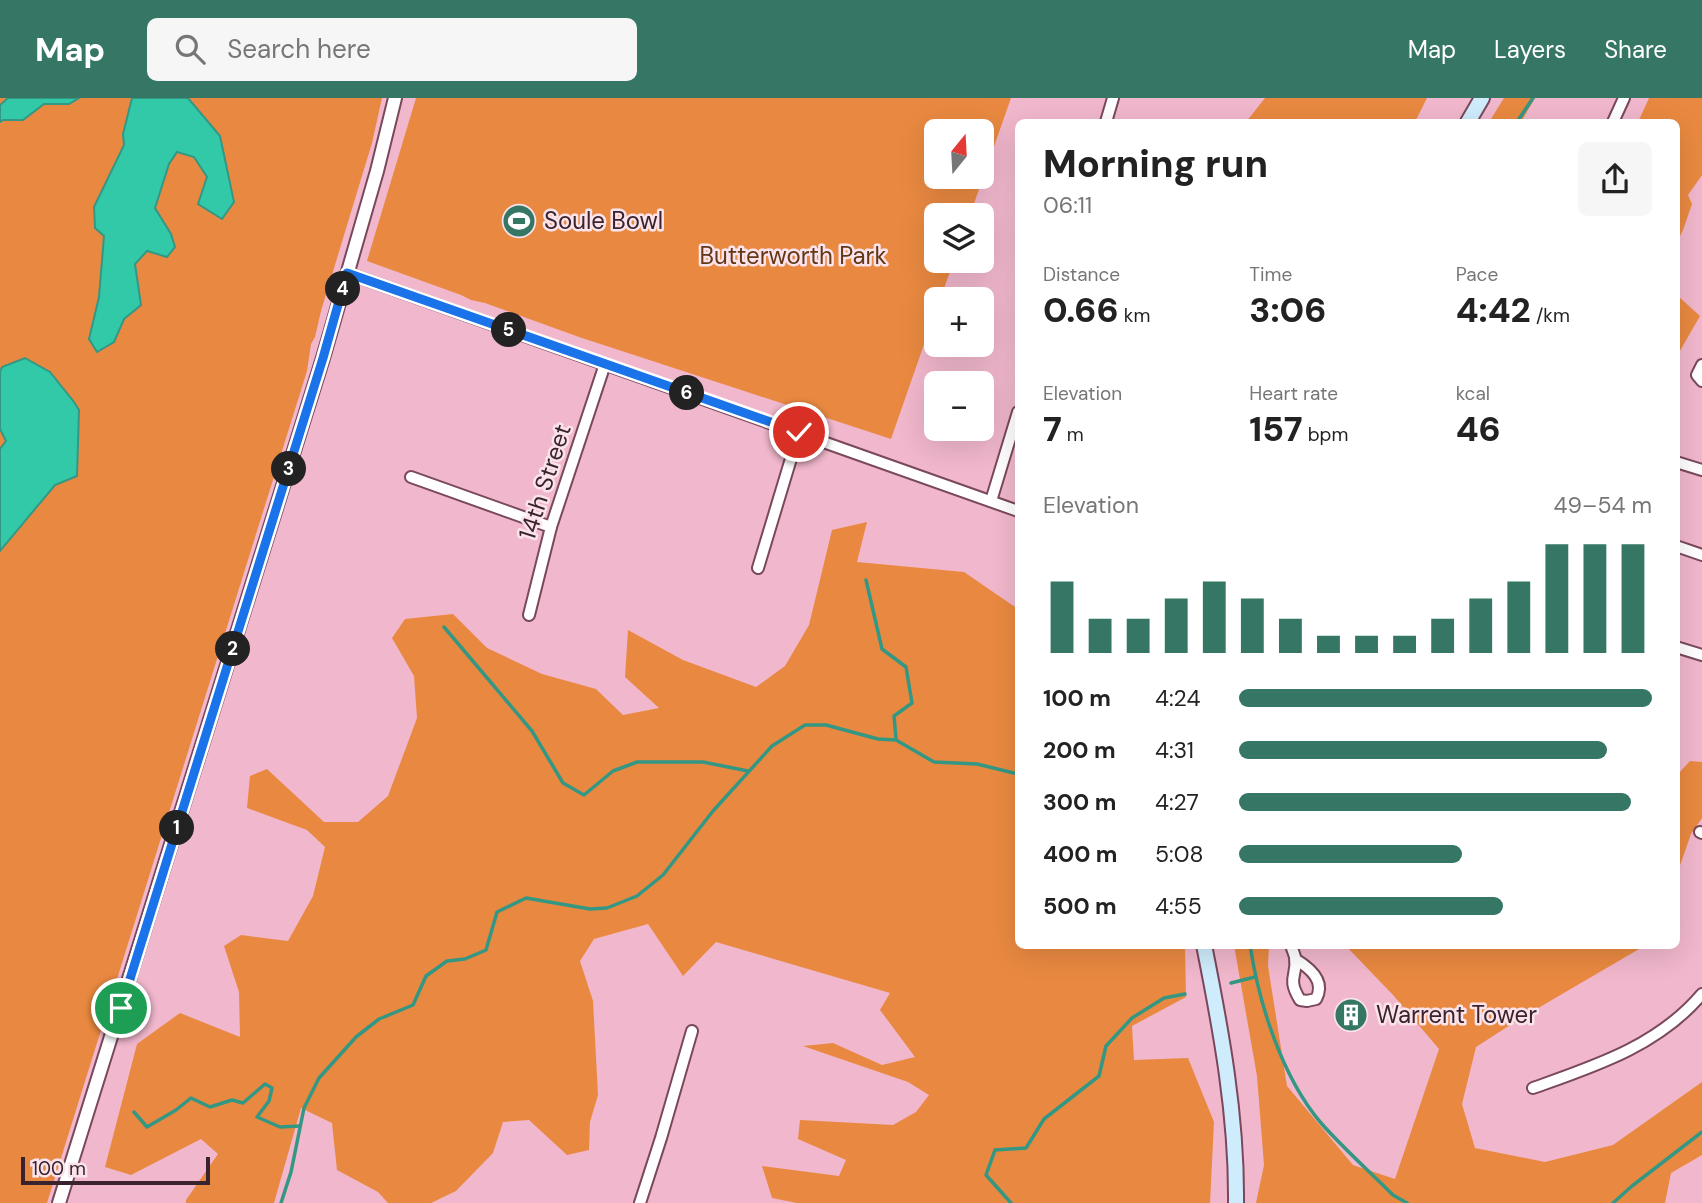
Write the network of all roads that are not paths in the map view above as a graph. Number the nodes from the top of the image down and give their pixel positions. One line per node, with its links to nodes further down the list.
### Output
1 (396, 98): 8 (street)
2 (1113, 98): 5 (street)
3 (1482, 98): 6 (main road)
4 (1624, 98): 7 (street)
5 (1107, 119)
6 (1470, 119)
7 (1614, 119)
8 (347, 273): 9 (street); 30 (street)
9 (606, 364): 11 (street); 17 (street, 14th Street)
10 (1015, 422): 15 (street)
11 (799, 432): 15 (street); 20 (street)
12 (1680, 462): 13 (street)
13 (1702, 470)
14 (411, 477): 17 (street)
15 (991, 501): 16 (street)
16 (1015, 510)
17 (551, 527): 21 (street, 14th Street)
18 (1680, 547): 19 (street)
19 (1702, 555)
20 (758, 568)
21 (529, 615)
22 (1680, 648): 23 (street)
23 (1702, 655)
24 (1205, 949): 32 (main road)
25 (1292, 949): 26 (street)
26 (1295, 959)
27 (1702, 994): 29 (street)
28 (692, 1031): 31 (street)
29 (1533, 1088)
30 (59, 1203)
31 (640, 1203)
32 (1236, 1203)

